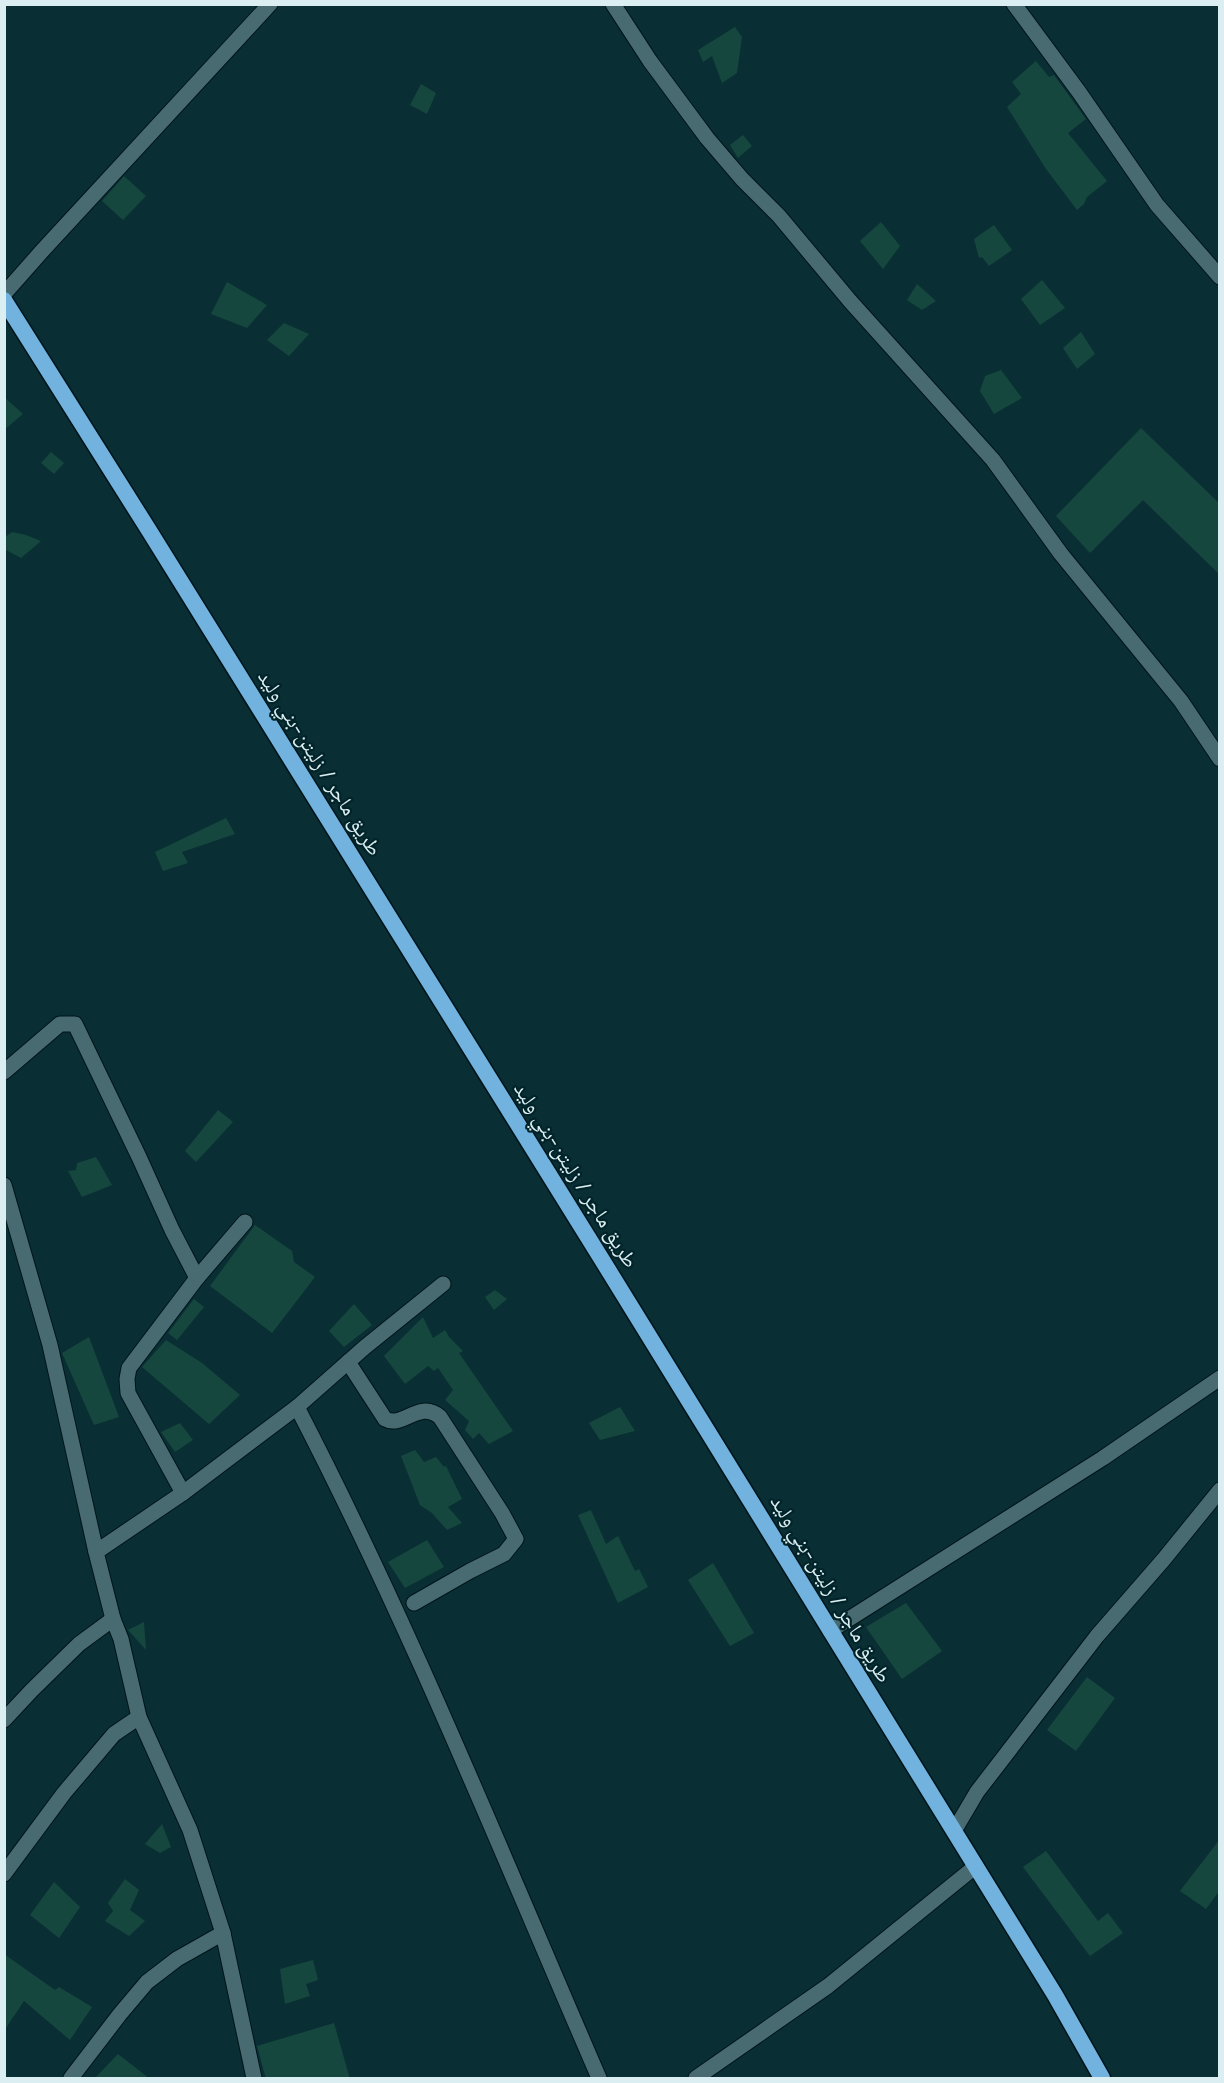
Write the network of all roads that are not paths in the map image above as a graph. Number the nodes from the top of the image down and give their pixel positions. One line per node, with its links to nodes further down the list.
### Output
1 (270, 4): 5 (street)
2 (613, 4): 7 (street)
3 (1014, 4): 4 (street)
4 (1220, 277)
5 (4, 294)
6 (4, 300): 21 (highway, طريق ماجر / زليتن-بني وليد)
7 (1220, 759)
8 (4, 1072): 11 (street)
9 (4, 1185): 18 (street)
10 (245, 1222): 11 (street)
11 (197, 1278): 17 (street)
12 (443, 1284): 13 (street)
13 (348, 1362): 15 (street); 19 (street)
14 (1220, 1378): 21 (street)
15 (297, 1407): 17 (street); 30 (street)
16 (1220, 1490): 24 (street)
17 (183, 1493): 18 (street)
18 (96, 1552): 20 (street)
19 (414, 1604)
20 (113, 1619): 22 (street); 23 (street)
21 (830, 1631): 24 (highway, طريق ماجر / زليتن-بني وليد)
22 (139, 1717): 26 (street); 27 (street)
23 (4, 1720)
24 (954, 1831): 25 (highway, طريق ماجر / زليتن-بني وليد)
25 (976, 1866): 31 (street); 32 (highway, طريق ماجر / زليتن-بني وليد)
26 (4, 1874)
27 (223, 1933): 28 (street); 29 (street)
28 (71, 2079)
29 (254, 2079)
30 (599, 2079)
31 (696, 2079)
32 (1102, 2079)

